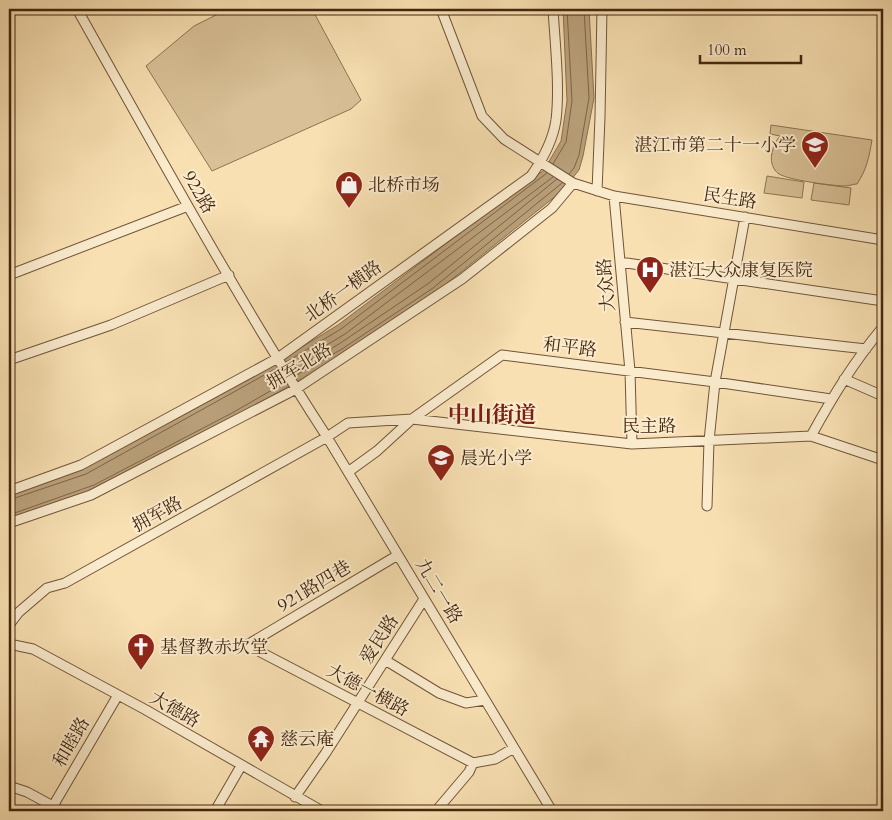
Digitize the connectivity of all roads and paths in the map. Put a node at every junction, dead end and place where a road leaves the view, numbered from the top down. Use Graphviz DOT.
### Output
graph roads {
  1 [pos="77,9"];
  2 [pos="441,9"];
  3 [pos="553,9"];
  4 [pos="602,9"];
  5 [pos="541,162"];
  6 [pos="573,183"];
  7 [pos="596,191"];
  8 [pos="614,196"];
  9 [pos="188,206"];
  10 [pos="745,217"];
  11 [pos="883,240"];
  12 [pos="620,262"];
  13 [pos="9,275"];
  14 [pos="229,275"];
  15 [pos="733,278"];
  16 [pos="883,301"];
  17 [pos="625,322"];
  18 [pos="882,331"];
  19 [pos="724,333"];
  20 [pos="866,349"];
  21 [pos="278,358"];
  22 [pos="9,360"];
  23 [pos="630,371"];
  24 [pos="844,379"];
  25 [pos="715,382"];
  26 [pos="296,389"];
  27 [pos="883,396"];
  28 [pos="831,399"];
  29 [pos="412,419"];
  30 [pos="811,436"];
  31 [pos="327,437"];
  32 [pos="709,441"];
  33 [pos="632,444"];
  34 [pos="883,460"];
  35 [pos="348,472"];
  36 [pos="9,491"];
  37 [pos="707,506"];
  38 [pos="9,524"];
  39 [pos="398,555"];
  40 [pos="424,599"];
  41 [pos="9,625"];
  42 [pos="9,644"];
  43 [pos="247,645"];
  44 [pos="385,660"];
  45 [pos="118,695"];
  46 [pos="485,700"];
  47 [pos="357,703"];
  48 [pos="514,748"];
  49 [pos="473,763"];
  50 [pos="240,766"];
  51 [pos="9,786"];
  52 [pos="295,797"];
  53 [pos="53,806"];
  54 [pos="62,811"];
  55 [pos="216,811"];
  56 [pos="322,811"];
  57 [pos="436,811"];
  58 [pos="552,811"];
  1 -- 9 [label="street, 922路"];
  2 -- 5 [label="street, 民生路"];
  3 -- 5 [label="street, 北桥一横路"];
  4 -- 7 [label="street"];
  5 -- 6 [label="street, 民生路"];
  5 -- 21 [label="street, 北桥一横路"];
  6 -- 7 [label="street, 民生路"];
  6 -- 26 [label="street, 拥军北路"];
  7 -- 8 [label="street, 民生路"];
  8 -- 10 [label="street, 民生路"];
  8 -- 12 [label="street, 大众路"];
  9 -- 13 [label="street"];
  9 -- 14 [label="street, 922路"];
  10 -- 11 [label="street, 民生路"];
  10 -- 15 [label="street"];
  12 -- 15 [label="street"];
  12 -- 17 [label="street, 大众路"];
  14 -- 21 [label="street, 922路"];
  14 -- 22 [label="street"];
  15 -- 16 [label="street"];
  15 -- 19 [label="street"];
  17 -- 19 [label="street"];
  17 -- 23 [label="street, 大众路"];
  18 -- 20 [label="street"];
  19 -- 20 [label="street"];
  19 -- 25 [label="street"];
  20 -- 24 [label="street"];
  21 -- 26 [label="street, 922路"];
  21 -- 36 [label="street, 北桥一横路"];
  23 -- 25 [label="street, 和平路"];
  23 -- 29 [label="street, 和平路"];
  23 -- 33 [label="street, 大众路"];
  24 -- 27 [label="street"];
  24 -- 28 [label="street"];
  25 -- 28 [label="street, 和平路"];
  25 -- 32 [label="street"];
  26 -- 31 [label="street, 九二一路"];
  26 -- 38 [label="street, 拥军北路"];
  28 -- 30 [label="street"];
  29 -- 31 [label="street"];
  29 -- 33 [label="street, 民主路"];
  29 -- 35 [label="street, 和平路"];
  30 -- 32 [label="street, 民主路"];
  30 -- 34 [label="street, 民主路"];
  31 -- 35 [label="street, 九二一路"];
  31 -- 41 [label="street, 拥军路"];
  32 -- 33 [label="street, 民主路"];
  32 -- 37 [label="street"];
  35 -- 39 [label="street, 九二一路"];
  39 -- 40 [label="street, 九二一路"];
  39 -- 43 [label="street, 921路四巷"];
  40 -- 44 [label="street, 爱民路"];
  40 -- 46 [label="street, 九二一路"];
  42 -- 45 [label="street, 大德路"];
  43 -- 47 [label="street, 大德一横路"];
  44 -- 46 [label="street"];
  44 -- 47 [label="street, 爱民路"];
  45 -- 50 [label="street, 大德路"];
  45 -- 53 [label="street, 和睦路"];
  46 -- 48 [label="street, 九二一路"];
  47 -- 49 [label="street, 大德一横路"];
  47 -- 52 [label="street, 爱民路"];
  48 -- 49 [label="street"];
  48 -- 58 [label="street, 九二一路"];
  49 -- 57 [label="street"];
  50 -- 52 [label="street, 大德路"];
  50 -- 55 [label="street"];
  51 -- 53 [label="street"];
  52 -- 56 [label="street, 大德路"];
  53 -- 54 [label="street"];
}
